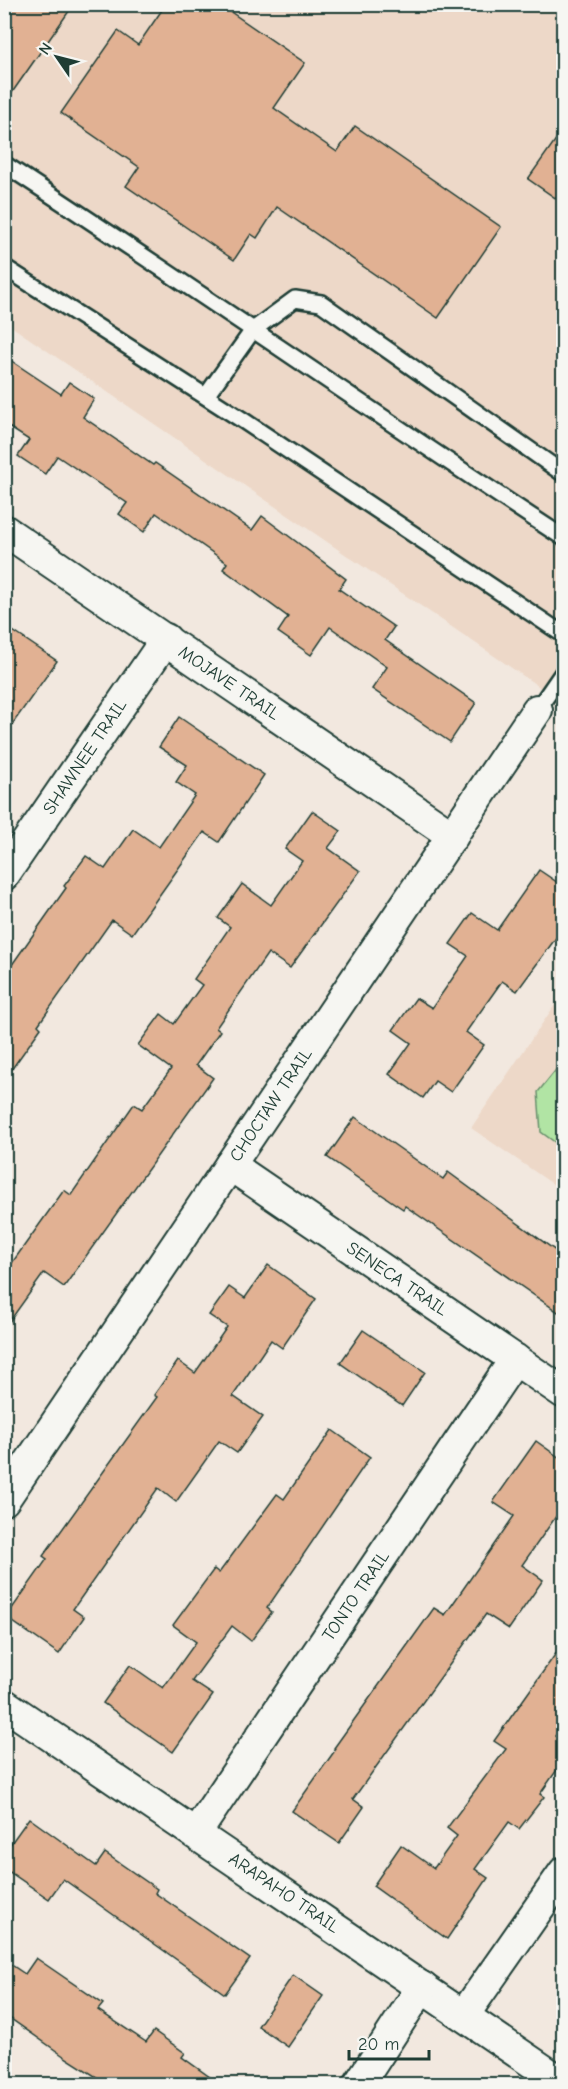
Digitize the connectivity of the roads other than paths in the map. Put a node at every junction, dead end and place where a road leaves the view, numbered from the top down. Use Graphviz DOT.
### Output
graph roads {
  1 [pos="4,164"];
  2 [pos="4,267"];
  3 [pos="253,330"];
  4 [pos="206,396"];
  5 [pos="564,474"];
  6 [pos="4,530"];
  7 [pos="564,538"];
  8 [pos="564,635"];
  9 [pos="166,639"];
  10 [pos="564,671"];
  11 [pos="537,710"];
  12 [pos="453,836"];
  13 [pos="4,875"];
  14 [pos="230,1165"];
  15 [pos="515,1359"];
  16 [pos="564,1393"];
  17 [pos="4,1500"];
  18 [pos="4,1704"];
  19 [pos="196,1833"];
  20 [pos="564,1872"];
  21 [pos="422,1987"];
  22 [pos="464,2015"];
  23 [pos="564,2084"];
  24 [pos="359,2085"];
  1 -- 3 [label="lane"];
  2 -- 4 [label="lane"];
  3 -- 4 [label="lane"];
  3 -- 5 [label="lane"];
  3 -- 7 [label="lane"];
  4 -- 8 [label="lane"];
  6 -- 9 [label="street, MOJAVE TRAIL"];
  9 -- 12 [label="street, MOJAVE TRAIL"];
  9 -- 13 [label="street, SHAWNEE TRAIL"];
  10 -- 11 [label="lane"];
  11 -- 12 [label="street, CHOCTAW TRAIL"];
  12 -- 14 [label="street, CHOCTAW TRAIL"];
  14 -- 15 [label="street, SENECA TRAIL"];
  14 -- 17 [label="street, CHOCTAW TRAIL"];
  15 -- 16 [label="street, SENECA TRAIL"];
  15 -- 19 [label="street, TONTO TRAIL"];
  18 -- 19 [label="street, ARAPAHO TRAIL"];
  19 -- 21 [label="street, ARAPAHO TRAIL"];
  20 -- 22 [label="street"];
  21 -- 22 [label="street, ARAPAHO TRAIL"];
  21 -- 24 [label="street"];
  22 -- 23 [label="street, ARAPAHO TRAIL"];
}
